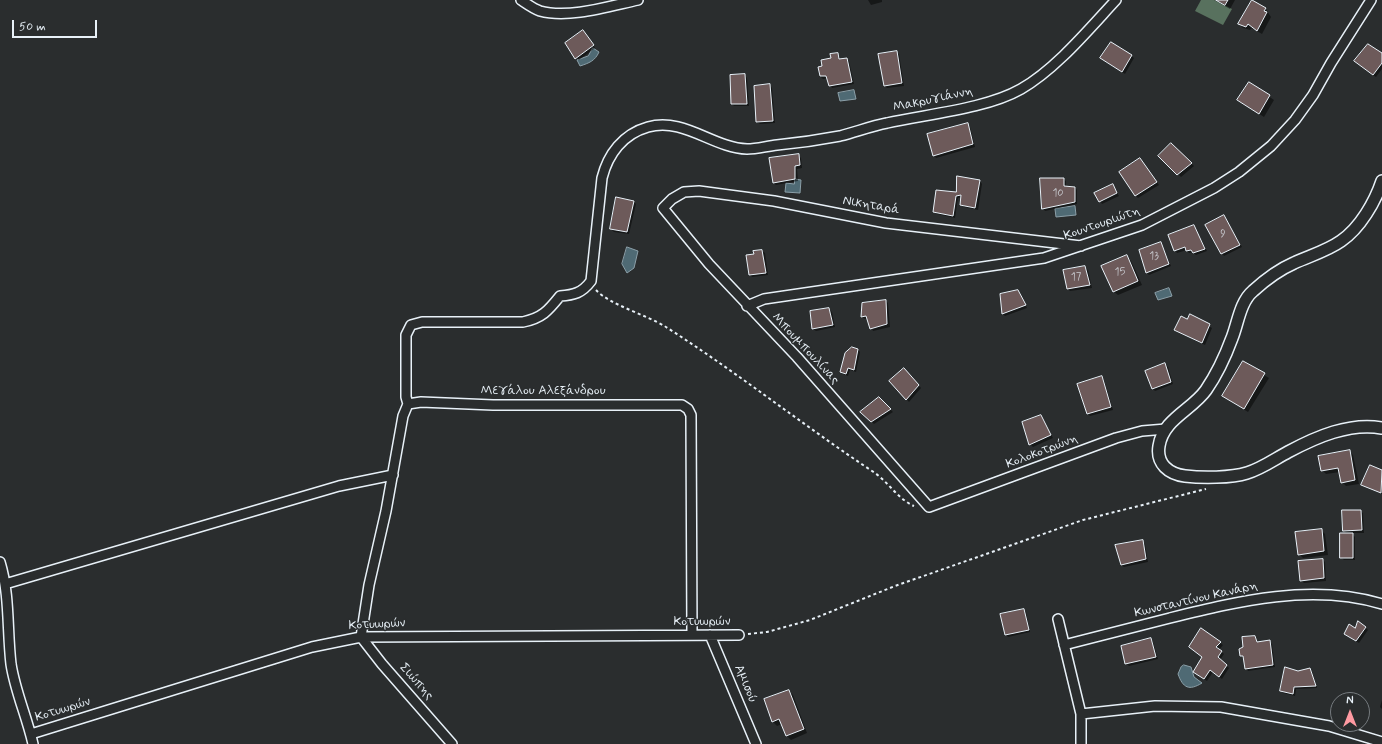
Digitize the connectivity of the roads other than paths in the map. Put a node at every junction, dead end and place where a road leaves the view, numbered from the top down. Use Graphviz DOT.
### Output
graph roads {
  1 [pos="521,0"];
  2 [pos="638,0"];
  3 [pos="1116,0"];
  4 [pos="1371,0"];
  5 [pos="1382,180"];
  6 [pos="663,208"];
  7 [pos="1080,246"];
  8 [pos="747,306"];
  9 [pos="408,404"];
  10 [pos="1382,428"];
  11 [pos="1166,429"];
  12 [pos="393,475"];
  13 [pos="929,507"];
  14 [pos="0,562"];
  15 [pos="5,584"];
  16 [pos="1382,604"];
  17 [pos="1058,619"];
  18 [pos="692,635"];
  19 [pos="710,635"];
  20 [pos="739,635"];
  21 [pos="361,637"];
  22 [pos="1064,645"];
  23 [pos="1081,714"];
  24 [pos="31,734"];
  25 [pos="1382,742"];
  26 [pos="33,744"];
  27 [pos="452,744"];
  28 [pos="756,744"];
  29 [pos="1081,744"];
  1 -- 2 [label="street"];
  3 -- 9 [label="street, Μακρυγιάννη"];
  4 -- 7 [label="street, Κουντουριώτη"];
  5 -- 11 [label="street"];
  6 -- 7 [label="street, Νικηταρά"];
  6 -- 8 [label="street, Μπουμπουλίνας"];
  7 -- 8 [label="street, Κουντουριώτη"];
  8 -- 13 [label="street, Μπουμπουλίνας"];
  9 -- 12 [label="street"];
  9 -- 18 [label="street, Μεγάλου Αλεξάνδρου"];
  10 -- 11 [label="street"];
  11 -- 13 [label="street, Κολοκοτρώνη"];
  12 -- 15 [label="street"];
  12 -- 21 [label="street"];
  14 -- 15 [label="street"];
  15 -- 24 [label="street"];
  16 -- 22 [label="street, Κωνσταντίνου Κανάρη"];
  17 -- 22 [label="street"];
  18 -- 19 [label="street, Κοτυωρών"];
  18 -- 21 [label="street, Κοτυωρών"];
  19 -- 20 [label="street, Κοτυωρών"];
  19 -- 28 [label="street, Αμισού"];
  21 -- 24 [label="street, Κοτυωρών"];
  21 -- 27 [label="street, Σιώπης"];
  22 -- 23 [label="street"];
  23 -- 25 [label="street"];
  23 -- 29 [label="street"];
  24 -- 26 [label="street"];
}
